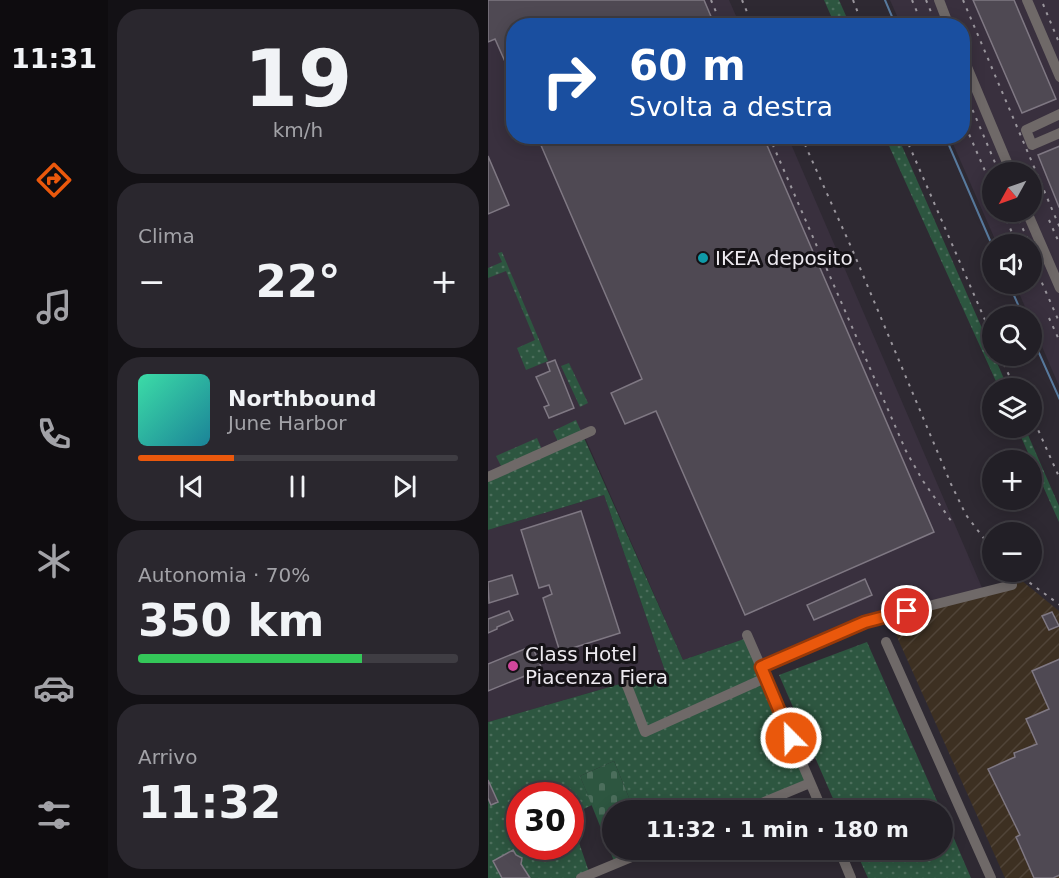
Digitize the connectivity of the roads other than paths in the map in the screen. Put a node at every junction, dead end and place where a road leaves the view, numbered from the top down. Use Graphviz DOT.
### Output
graph roads {
  1 [pos="939,0"];
  2 [pos="1027,0"];
  3 [pos="946,18"];
  4 [pos="970,74"];
  5 [pos="1060,77"];
  6 [pos="1060,114"];
  7 [pos="1060,133"];
  8 [pos="1007,162"];
  9 [pos="1031,222"];
  10 [pos="1060,288"];
  11 [pos="591,431"];
  12 [pos="488,477"];
  13 [pos="1012,585"];
  14 [pos="747,635"];
  15 [pos="886,642"];
  16 [pos="763,672"];
  17 [pos="626,682"];
  18 [pos="810,783"];
  19 [pos="769,800"];
  20 [pos="818,800"];
  21 [pos="624,860"];
  22 [pos="844,860"];
  23 [pos="581,878"];
  24 [pos="851,878"];
  25 [pos="991,878"];
  1 -- 3 [label="street"];
  2 -- 5 [label="street"];
  4 -- 8 [label="street"];
  6 -- 7 [label="street"];
  9 -- 10 [label="street"];
  11 -- 12 [label="street"];
  13 -- 16 [label="street"];
  14 -- 16 [label="street"];
  15 -- 25 [label="street"];
  16 -- 17 [label="street"];
  16 -- 18 [label="street"];
  18 -- 19 [label="street"];
  18 -- 20 [label="street"];
  21 -- 23 [label="street"];
  22 -- 24 [label="street"];
}
